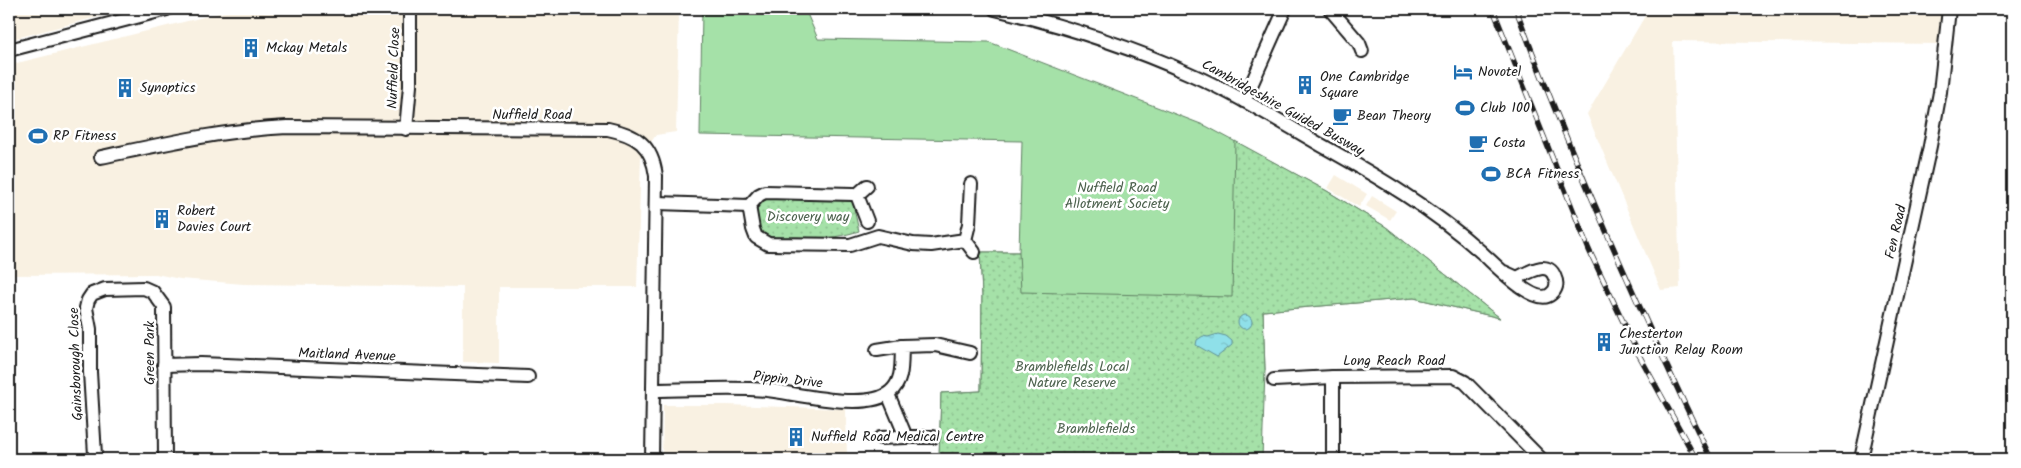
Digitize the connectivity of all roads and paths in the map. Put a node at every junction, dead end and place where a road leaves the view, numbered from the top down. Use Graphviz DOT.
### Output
graph roads {
  1 [pos="167,9"];
  2 [pos="410,9"];
  3 [pos="995,9"];
  4 [pos="1285,9"];
  5 [pos="1330,9"];
  6 [pos="1949,9"];
  7 [pos="9,50"];
  8 [pos="1362,51"];
  9 [pos="1244,101"];
  10 [pos="406,129"];
  11 [pos="101,158"];
  12 [pos="971,184"];
  13 [pos="867,186"];
  14 [pos="857,195"];
  15 [pos="657,203"];
  16 [pos="749,206"];
  17 [pos="867,221"];
  18 [pos="965,240"];
  19 [pos="974,252"];
  20 [pos="1531,271"];
  21 [pos="1504,272"];
  22 [pos="113,288"];
  23 [pos="1531,295"];
  24 [pos="902,346"];
  25 [pos="877,350"];
  26 [pos="970,353"];
  27 [pos="164,365"];
  28 [pos="528,377"];
  29 [pos="1333,377"];
  30 [pos="1274,380"];
  31 [pos="653,390"];
  32 [pos="888,394"];
  33 [pos="906,437"];
  34 [pos="933,437"];
  35 [pos="880,438"];
  36 [pos="95,455"];
  37 [pos="165,459"];
  38 [pos="652,459"];
  39 [pos="1333,459"];
  40 [pos="1541,459"];
  41 [pos="1861,459"];
  1 -- 7 [label="street"];
  2 -- 10 [label="street, Nuffield Close"];
  3 -- 9 [label="street, Cambridgeshire Guided Busway"];
  4 -- 9 [label="street"];
  5 -- 8 [label="street"];
  6 -- 41 [label="street, Fen Road"];
  9 -- 21 [label="street, Cambridgeshire Guided Busway"];
  10 -- 11 [label="street, Nuffield Road"];
  10 -- 15 [label="street, Nuffield Road"];
  12 -- 18 [label="street"];
  13 -- 14 [label="street"];
  14 -- 16 [label="street"];
  14 -- 17 [label="street"];
  15 -- 16 [label="street"];
  15 -- 31 [label="street, Nuffield Road"];
  16 -- 18 [label="street"];
  18 -- 19 [label="street"];
  20 -- 21 [label="street"];
  20 -- 23 [label="street"];
  20 -- 23 [label="street"];
  21 -- 23 [label="street, Cambridgeshire Guided Busway"];
  22 -- 27 [label="street, Green Park"];
  22 -- 36 [label="street, Gainsborough Close"];
  24 -- 25 [label="street"];
  24 -- 26 [label="street"];
  24 -- 32 [label="street"];
  27 -- 28 [label="street, Maitland Avenue"];
  27 -- 37 [label="street, Green Park"];
  29 -- 30 [label="street, Long Reach Road"];
  29 -- 39 [label="street"];
  29 -- 40 [label="street, Long Reach Road"];
  31 -- 32 [label="street, Pippin Drive"];
  31 -- 38 [label="street, Nuffield Road"];
  32 -- 33 [label="street"];
  33 -- 34 [label="street"];
  33 -- 35 [label="street"];
}
